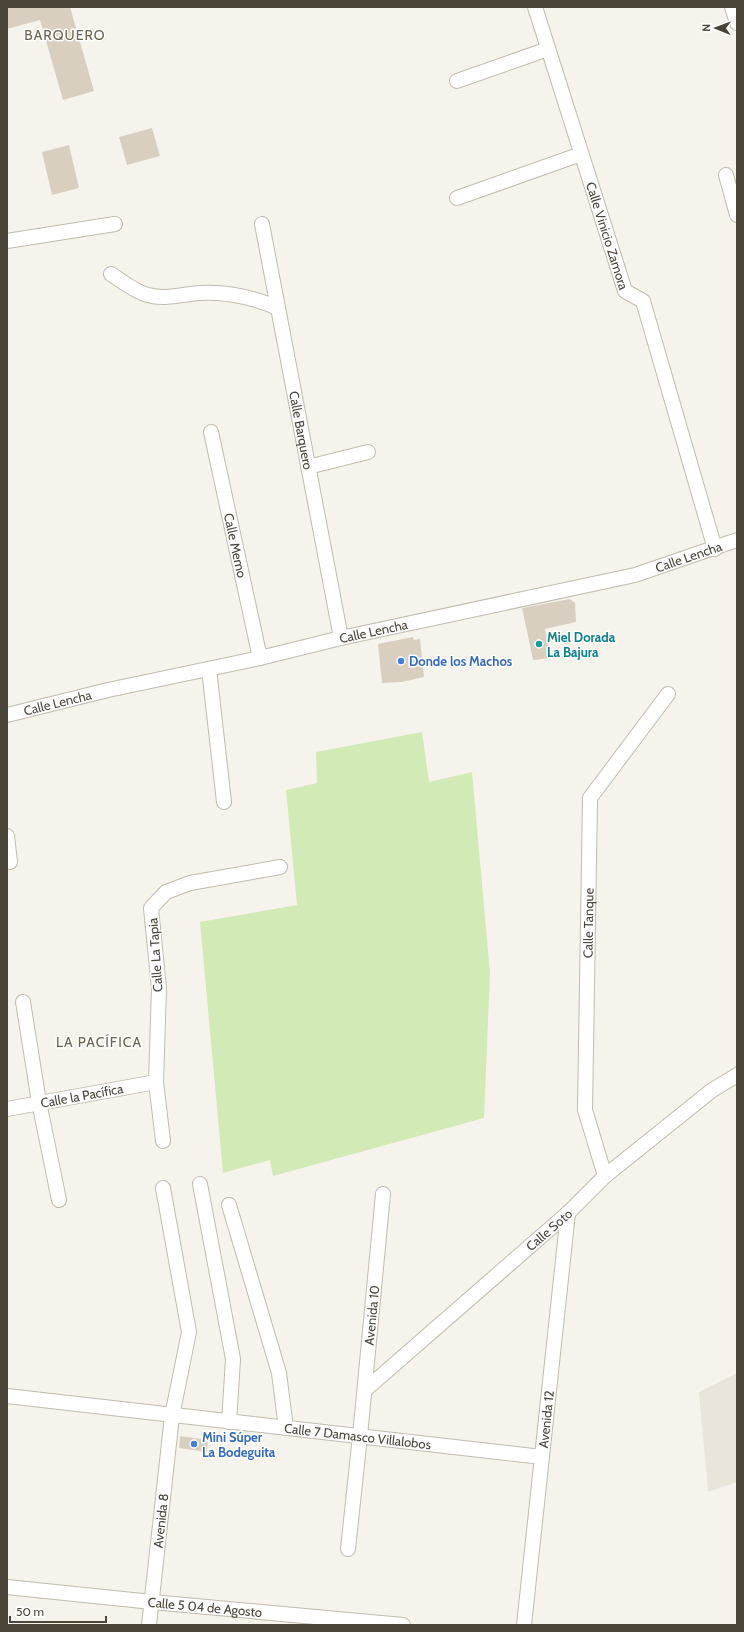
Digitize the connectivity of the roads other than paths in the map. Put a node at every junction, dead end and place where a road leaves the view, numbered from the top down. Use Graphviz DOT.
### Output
graph roads {
  1 [pos="535,7"];
  2 [pos="732,7"];
  3 [pos="737,24"];
  4 [pos="548,49"];
  5 [pos="457,81"];
  6 [pos="581,154"];
  7 [pos="726,175"];
  8 [pos="457,198"];
  9 [pos="737,215"];
  10 [pos="116,224"];
  11 [pos="262,224"];
  12 [pos="7,240"];
  13 [pos="110,274"];
  14 [pos="278,308"];
  15 [pos="211,432"];
  16 [pos="368,452"];
  17 [pos="308,467"];
  18 [pos="737,540"];
  19 [pos="715,548"];
  20 [pos="341,638"];
  21 [pos="260,658"];
  22 [pos="209,669"];
  23 [pos="668,694"];
  24 [pos="7,715"];
  25 [pos="224,802"];
  26 [pos="7,836"];
  27 [pos="10,862"];
  28 [pos="280,867"];
  29 [pos="23,1002"];
  30 [pos="737,1075"];
  31 [pos="156,1082"];
  32 [pos="39,1102"];
  33 [pos="7,1109"];
  34 [pos="163,1141"];
  35 [pos="605,1176"];
  36 [pos="200,1184"];
  37 [pos="163,1188"];
  38 [pos="383,1194"];
  39 [pos="59,1200"];
  40 [pos="229,1205"];
  41 [pos="568,1213"];
  42 [pos="364,1390"];
  43 [pos="7,1396"];
  44 [pos="172,1416"];
  45 [pos="229,1422"];
  46 [pos="286,1428"];
  47 [pos="360,1436"];
  48 [pos="542,1458"];
  49 [pos="348,1549"];
  50 [pos="7,1587"];
  51 [pos="152,1602"];
  52 [pos="150,1625"];
  53 [pos="402,1625"];
  54 [pos="524,1625"];
  1 -- 4 [label="street, Calle Vinicio Zamora"];
  2 -- 3 [label="street"];
  4 -- 5 [label="street"];
  4 -- 6 [label="street, Calle Vinicio Zamora"];
  6 -- 8 [label="street"];
  6 -- 19 [label="street, Calle Vinicio Zamora"];
  7 -- 9 [label="street"];
  10 -- 12 [label="street"];
  11 -- 14 [label="street, Calle Barquero"];
  13 -- 14 [label="street"];
  14 -- 17 [label="street, Calle Barquero"];
  15 -- 21 [label="street, Calle Memo"];
  16 -- 17 [label="street"];
  17 -- 20 [label="street, Calle Barquero"];
  18 -- 19 [label="street, Calle Lencha"];
  19 -- 20 [label="street, Calle Lencha"];
  20 -- 21 [label="street, Calle Lencha"];
  21 -- 22 [label="street, Calle Lencha"];
  22 -- 24 [label="street, Calle Lencha"];
  22 -- 25 [label="street"];
  23 -- 35 [label="street, Calle Tanque"];
  26 -- 27 [label="street"];
  28 -- 31 [label="street, Calle La Tapia"];
  29 -- 32 [label="street"];
  30 -- 35 [label="street, Calle Soto"];
  31 -- 32 [label="street, Calle la Pacífica"];
  31 -- 34 [label="street, Calle La Tapia"];
  32 -- 33 [label="street, Calle la Pacífica"];
  32 -- 39 [label="street"];
  35 -- 41 [label="street, Calle Soto"];
  36 -- 45 [label="street"];
  37 -- 44 [label="street, Avenida 8"];
  38 -- 42 [label="street, Avenida 10"];
  40 -- 46 [label="street"];
  41 -- 42 [label="street, Calle Soto"];
  41 -- 48 [label="street, Avenida 12"];
  42 -- 47 [label="street, Avenida 10"];
  43 -- 44 [label="street, Calle 7 Damasco Villalobos"];
  44 -- 45 [label="street, Calle 7 Damasco Villalobos"];
  44 -- 51 [label="street, Avenida 8"];
  45 -- 46 [label="street, Calle 7 Damasco Villalobos"];
  46 -- 47 [label="street, Calle 7 Damasco Villalobos"];
  47 -- 48 [label="street, Calle 7 Damasco Villalobos"];
  47 -- 49 [label="street, Avenida 10"];
  48 -- 54 [label="street, Avenida 12"];
  50 -- 51 [label="street, Calle 5 04 de Agosto"];
  51 -- 52 [label="street, Avenida 8"];
  51 -- 53 [label="street, Calle 5 04 de Agosto"];
}
